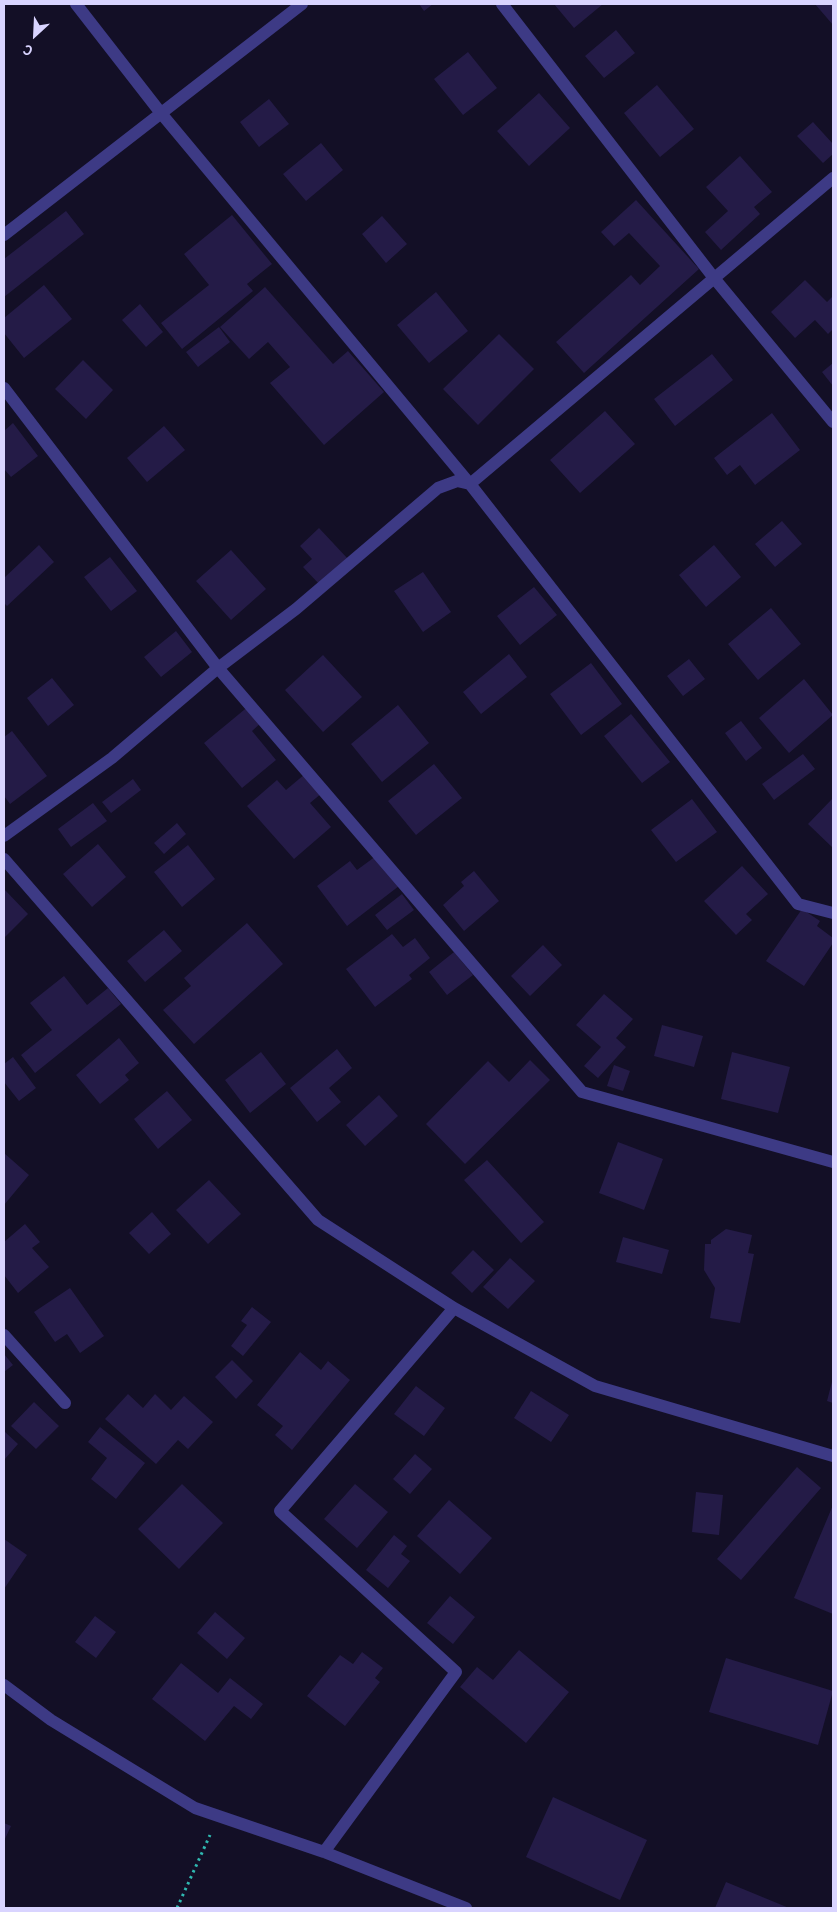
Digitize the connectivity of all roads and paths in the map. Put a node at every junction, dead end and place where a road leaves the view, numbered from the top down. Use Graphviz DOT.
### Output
graph roads {
  1 [pos="76,4"];
  2 [pos="302,4"];
  3 [pos="502,4"];
  4 [pos="160,112"];
  5 [pos="833,178"];
  6 [pos="4,235"];
  7 [pos="714,278"];
  8 [pos="4,388"];
  9 [pos="833,422"];
  10 [pos="470,484"];
  11 [pos="218,668"];
  12 [pos="4,836"];
  13 [pos="4,859"];
  14 [pos="833,913"];
  15 [pos="833,1162"];
  16 [pos="454,1308"];
  17 [pos="4,1335"];
  18 [pos="66,1403"];
  19 [pos="833,1456"];
  20 [pos="4,1685"];
  21 [pos="218,1816"];
  22 [pos="324,1852"];
  23 [pos="177,1908"];
  24 [pos="466,1908"];
  1 -- 4 [label="lane"];
  2 -- 4 [label="lane"];
  3 -- 7 [label="lane"];
  4 -- 6 [label="lane"];
  4 -- 10 [label="lane"];
  5 -- 7 [label="lane"];
  7 -- 9 [label="lane"];
  7 -- 10 [label="lane"];
  8 -- 11 [label="lane"];
  10 -- 11 [label="lane"];
  10 -- 14 [label="lane"];
  11 -- 12 [label="lane"];
  11 -- 15 [label="lane"];
  13 -- 16 [label="lane"];
  16 -- 19 [label="lane"];
  16 -- 22 [label="lane"];
  17 -- 18 [label="lane"];
  20 -- 21 [label="lane"];
  21 -- 22 [label="lane"];
  21 -- 23 [label="path"];
  22 -- 24 [label="lane"];
}
